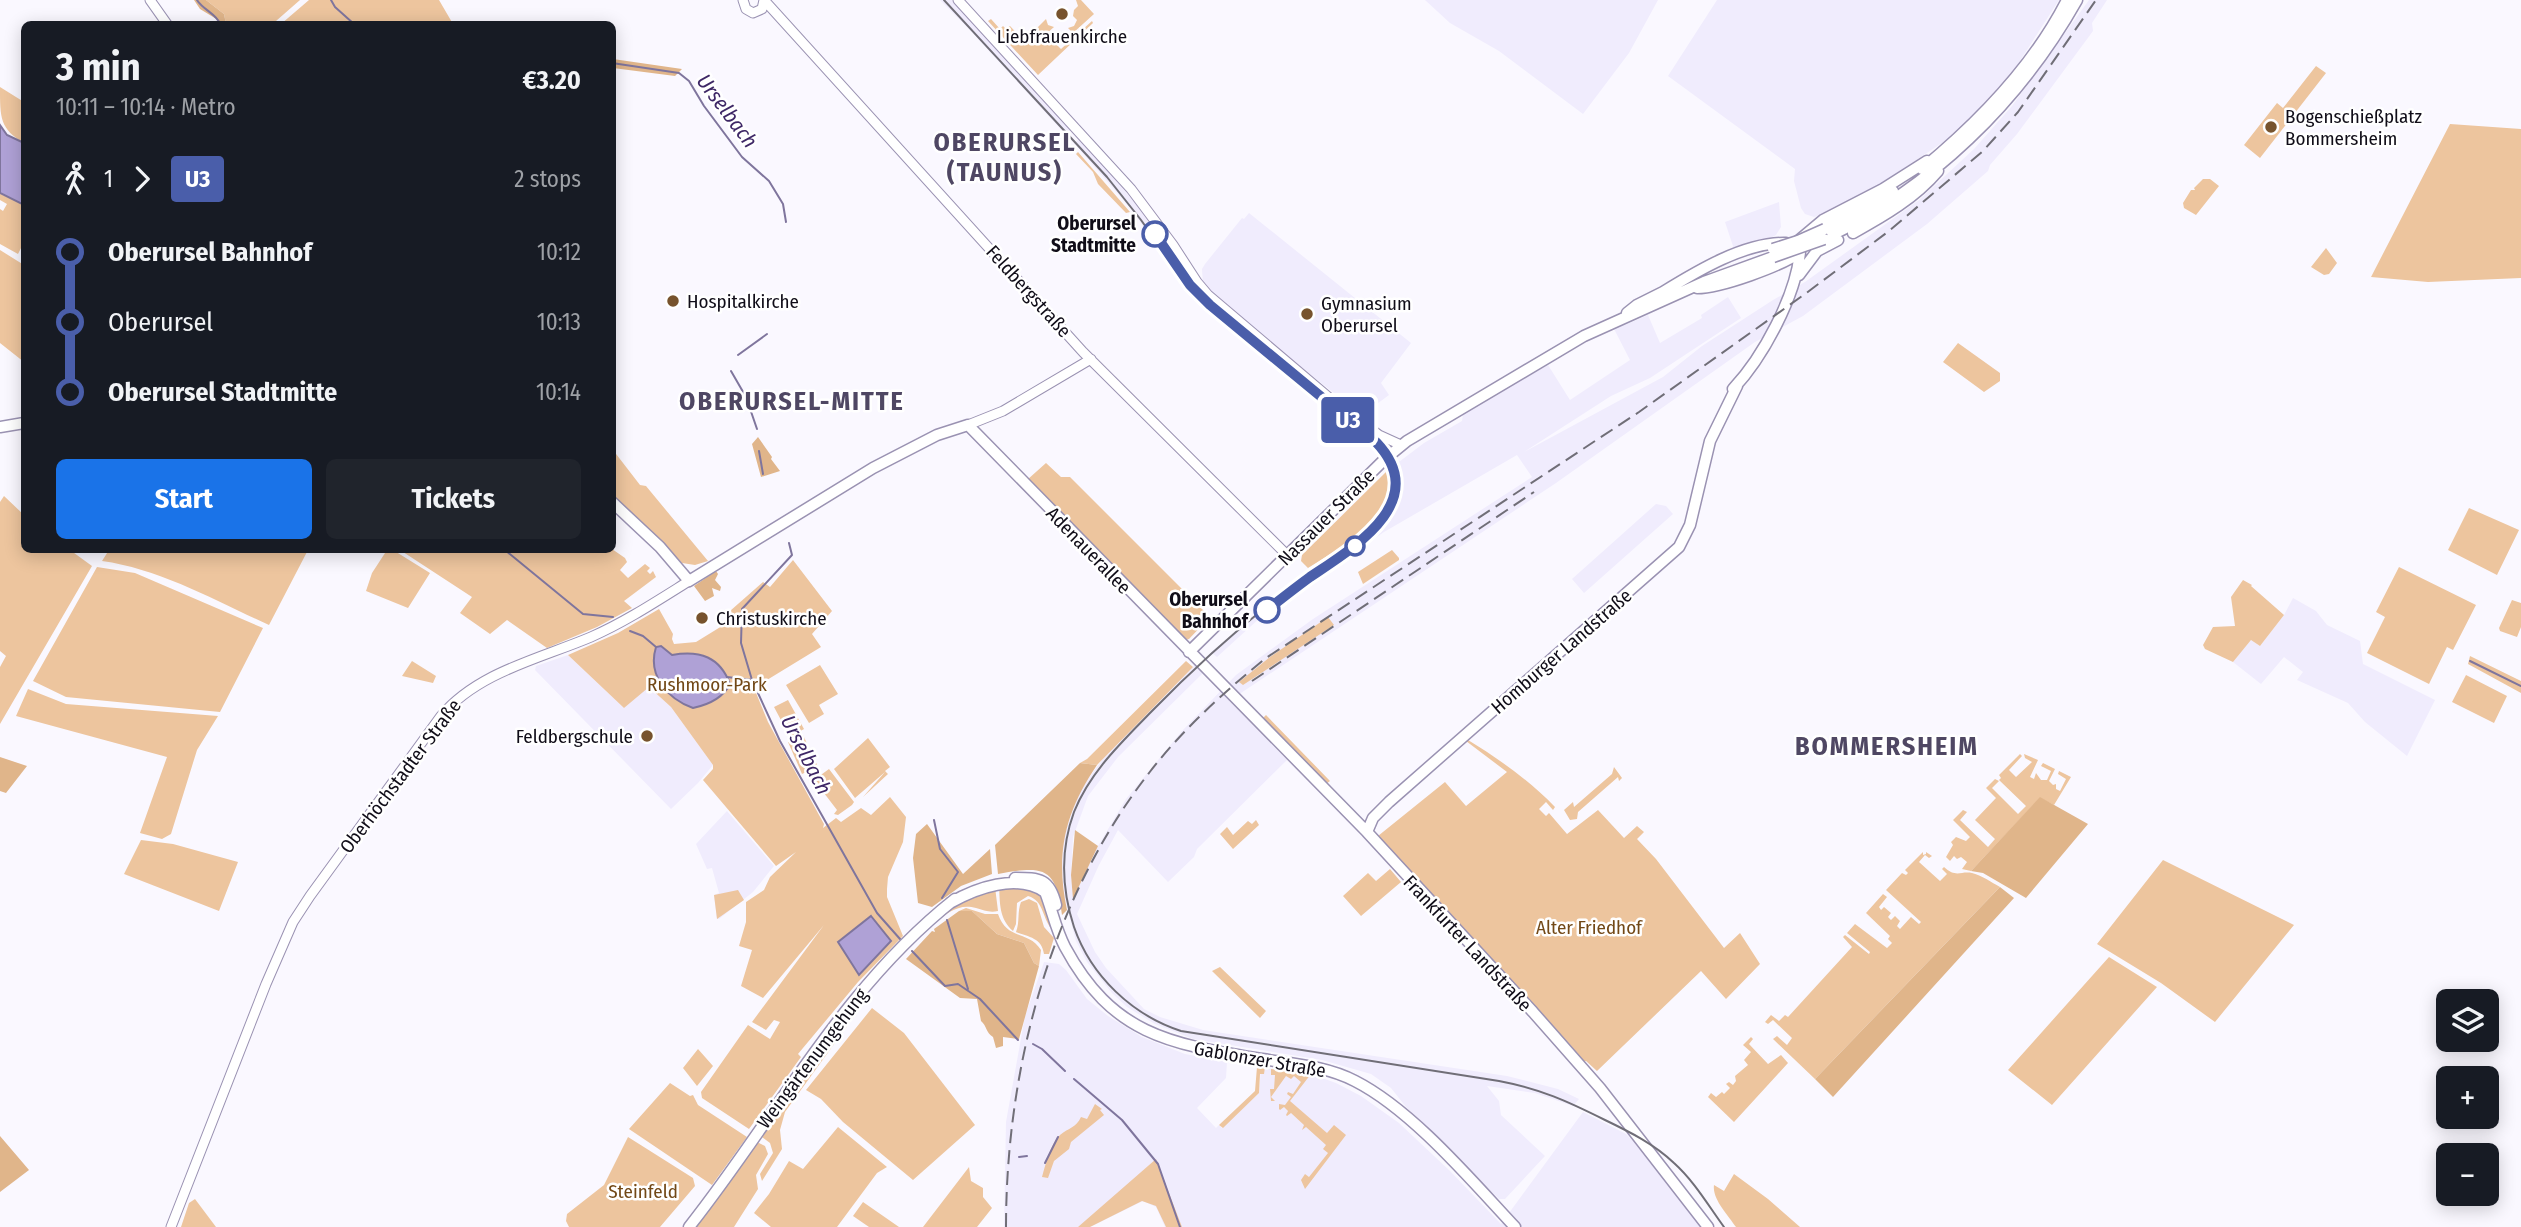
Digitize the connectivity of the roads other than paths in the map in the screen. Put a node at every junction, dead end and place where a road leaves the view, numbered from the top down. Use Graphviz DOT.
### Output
graph roads {
  1 [pos="150,0"];
  2 [pos="743,0"];
  3 [pos="958,0"];
  4 [pos="2067,0"];
  5 [pos="2077,0"];
  6 [pos="763,4"];
  7 [pos="165,21"];
  8 [pos="1949,152"];
  9 [pos="1817,251"];
  10 [pos="1796,252"];
  11 [pos="1773,257"];
  12 [pos="1790,276"];
  13 [pos="1663,292"];
  14 [pos="1788,293"];
  15 [pos="1622,317"];
  16 [pos="1091,359"];
  17 [pos="21,424"];
  18 [pos="968,425"];
  19 [pos="0,427"];
  20 [pos="1401,445"];
  21 [pos="616,506"];
  22 [pos="1288,556"];
  23 [pos="689,582"];
  24 [pos="1189,652"];
  25 [pos="1210,673"];
  26 [pos="1367,832"];
  27 [pos="1121,1016"];
  28 [pos="171,1227"];
  29 [pos="688,1227"];
  30 [pos="1515,1227"];
  31 [pos="1709,1227"];
  1 -- 7 [label="street"];
  2 -- 6 [label="street, Feldbergstraße"];
  3 -- 20 [label="street"];
  4 -- 8 [label="main road"];
  5 -- 8 [label="main road"];
  6 -- 16 [label="street, Feldbergstraße"];
  8 -- 9 [label="main road"];
  8 -- 10 [label="main road"];
  8 -- 11 [label="main road, Nassauer Straße, bridge"];
  9 -- 10 [label="main road"];
  9 -- 14 [label="main road"];
  10 -- 11 [label="main road"];
  10 -- 12 [label="main road"];
  10 -- 13 [label="main road"];
  10 -- 14 [label="main road, Homburger Landstraße"];
  11 -- 12 [label="main road"];
  11 -- 13 [label="main road, Nassauer Straße"];
  11 -- 15 [label="main road, Nassauer Straße"];
  12 -- 14 [label="main road"];
  13 -- 15 [label="main road, Nassauer Straße"];
  14 -- 26 [label="main road, Homburger Landstraße"];
  15 -- 20 [label="main road, Nassauer Straße"];
  16 -- 18 [label="street"];
  16 -- 22 [label="street, Feldbergstraße"];
  17 -- 19 [label="main road"];
  18 -- 23 [label="main road, Oberhöchstadter Straße"];
  18 -- 24 [label="main road, Adenauerallee"];
  20 -- 22 [label="main road, Nassauer Straße"];
  21 -- 23 [label="main road"];
  22 -- 24 [label="main road, Nassauer Straße"];
  23 -- 28 [label="street, Oberhöchstadter Straße"];
  24 -- 25 [label="main road, Adenauerallee"];
  25 -- 26 [label="main road, Frankfurter Landstraße"];
  26 -- 31 [label="main road, Frankfurter Landstraße"];
  27 -- 29 [label="main road, Weingärtenumgehung"];
  27 -- 30 [label="main road, Gablonzer Straße"];
}
